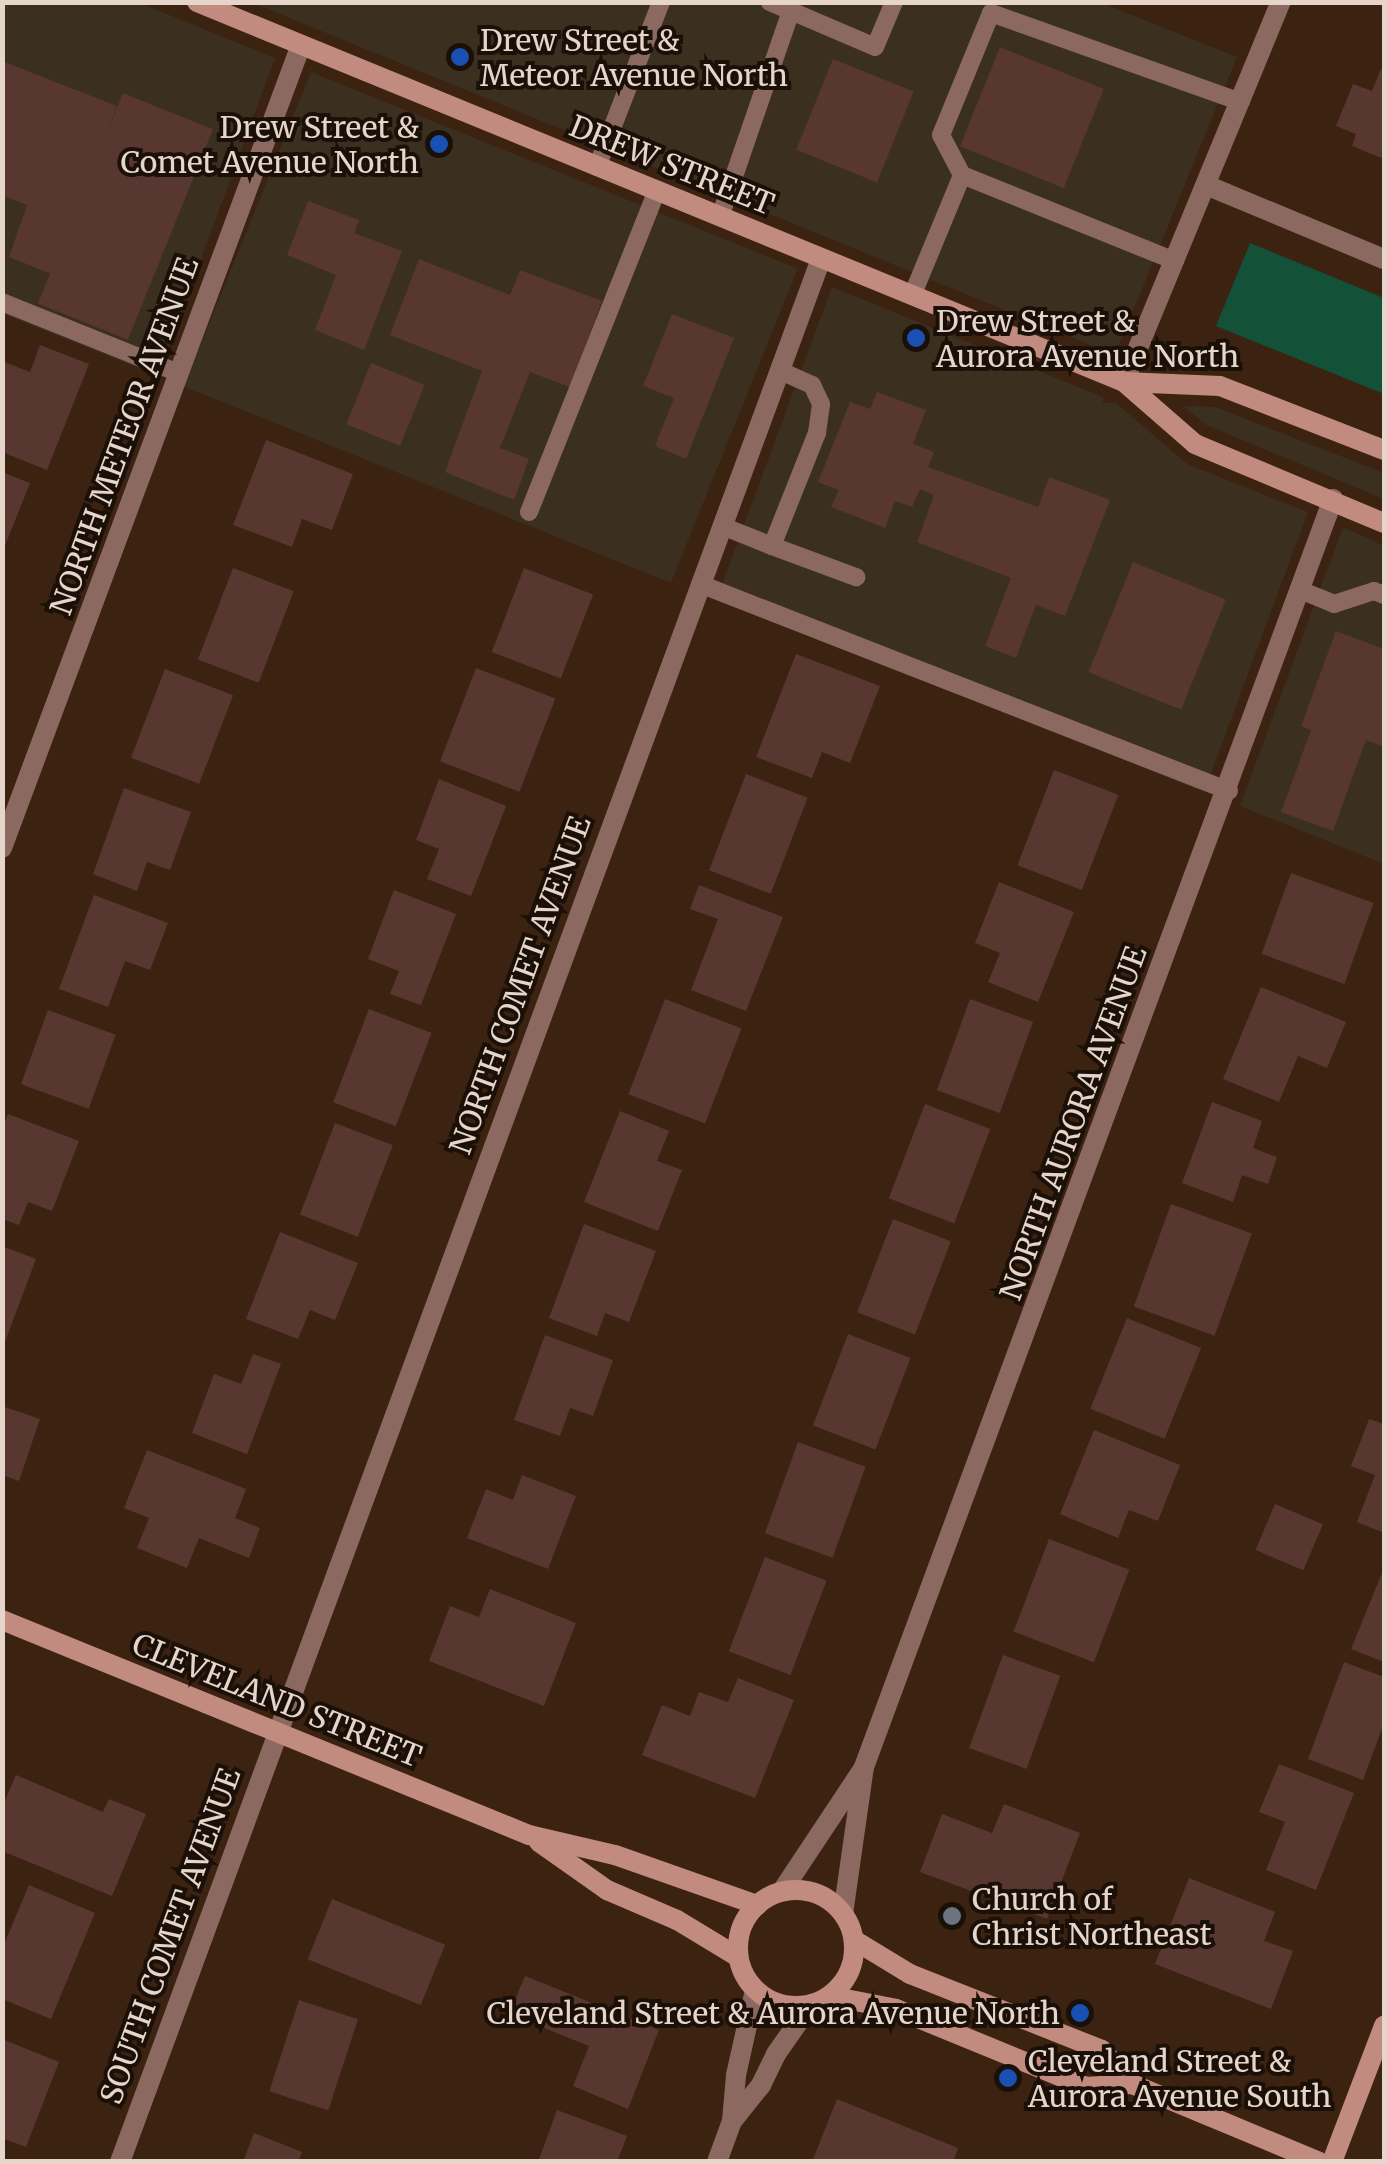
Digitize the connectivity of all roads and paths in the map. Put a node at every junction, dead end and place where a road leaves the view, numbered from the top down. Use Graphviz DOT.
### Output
graph roads {
  1 [pos="197,2"];
  2 [pos="661,2"];
  3 [pos="770,2"];
  4 [pos="894,2"];
  5 [pos="1281,2"];
  6 [pos="791,11"];
  7 [pos="301,45"];
  8 [pos="1240,102"];
  9 [pos="597,167"];
  10 [pos="962,175"];
  11 [pos="1206,185"];
  12 [pos="657,192"];
  13 [pos="720,218"];
  14 [pos="822,259"];
  15 [pos="1384,259"];
  16 [pos="1175,261"];
  17 [pos="912,296"];
  18 [pos="2,302"];
  19 [pos="780,370"];
  20 [pos="179,373"];
  21 [pos="1124,382"];
  22 [pos="1384,450"];
  23 [pos="1333,500"];
  24 [pos="528,512"];
  25 [pos="1384,523"];
  26 [pos="722,526"];
  27 [pos="772,546"];
  28 [pos="856,577"];
  29 [pos="700,584"];
  30 [pos="1300,590"];
  31 [pos="1384,595"];
  32 [pos="1229,791"];
  33 [pos="2,848"];
  34 [pos="2,1620"];
  35 [pos="277,1732"];
  36 [pos="864,1767"];
  37 [pos="529,1835"];
  38 [pos="782,1891"];
  39 [pos="756,1905"];
  40 [pos="843,1914"];
  41 [pos="854,1940"];
  42 [pos="738,1957"];
  43 [pos="756,1990"];
  44 [pos="820,2000"];
  45 [pos="1384,2026"];
  46 [pos="1132,2084"];
  47 [pos="732,2121"];
  48 [pos="120,2162"];
  49 [pos="717,2162"];
  50 [pos="1319,2162"];
  51 [pos="1332,2162"];
  1 -- 7 [label="street, DREW STREET"];
  2 -- 9 [label="lane"];
  3 -- 6 [label="lane"];
  4 -- 6 [label="lane"];
  5 -- 8 [label="street"];
  6 -- 13 [label="lane"];
  7 -- 9 [label="street, DREW STREET"];
  7 -- 20 [label="street, NORTH METEOR AVENUE"];
  8 -- 10 [label="lane"];
  8 -- 11 [label="street"];
  9 -- 12 [label="street, DREW STREET"];
  10 -- 16 [label="lane"];
  10 -- 17 [label="lane"];
  11 -- 15 [label="street"];
  11 -- 16 [label="street"];
  12 -- 13 [label="street, DREW STREET"];
  12 -- 24 [label="lane"];
  13 -- 14 [label="street, DREW STREET"];
  14 -- 17 [label="street, DREW STREET"];
  14 -- 19 [label="street, NORTH COMET AVENUE"];
  16 -- 21 [label="street"];
  17 -- 21 [label="street, DREW STREET"];
  18 -- 20 [label="lane"];
  19 -- 26 [label="street, NORTH COMET AVENUE"];
  19 -- 27 [label="lane"];
  20 -- 33 [label="street, NORTH METEOR AVENUE"];
  21 -- 22 [label="street, DREW STREET"];
  21 -- 23 [label="street, DREW STREET"];
  23 -- 25 [label="street, DREW STREET"];
  23 -- 30 [label="street, NORTH AURORA AVENUE"];
  26 -- 27 [label="lane"];
  26 -- 29 [label="street, NORTH COMET AVENUE"];
  27 -- 28 [label="lane"];
  29 -- 32 [label="lane"];
  29 -- 35 [label="street, NORTH COMET AVENUE"];
  30 -- 31 [label="lane"];
  30 -- 32 [label="street, NORTH AURORA AVENUE"];
  32 -- 36 [label="street, NORTH AURORA AVENUE"];
  34 -- 35 [label="street, CLEVELAND STREET"];
  35 -- 37 [label="street, CLEVELAND STREET"];
  35 -- 48 [label="street, SOUTH COMET AVENUE"];
  36 -- 38 [label="street, NORTH AURORA AVENUE"];
  36 -- 40 [label="street, NORTH AURORA AVENUE"];
  37 -- 39 [label="street, CLEVELAND STREET"];
  37 -- 42 [label="street, CLEVELAND STREET"];
  38 -- 39 [label="street"];
  38 -- 40 [label="street"];
  39 -- 42 [label="street"];
  40 -- 41 [label="street"];
  41 -- 44 [label="street"];
  41 -- 46 [label="street"];
  42 -- 43 [label="street"];
  43 -- 44 [label="street"];
  43 -- 47 [label="street"];
  44 -- 46 [label="street"];
  44 -- 47 [label="street"];
  45 -- 51 [label="street"];
  46 -- 50 [label="street"];
  47 -- 49 [label="street"];
}
